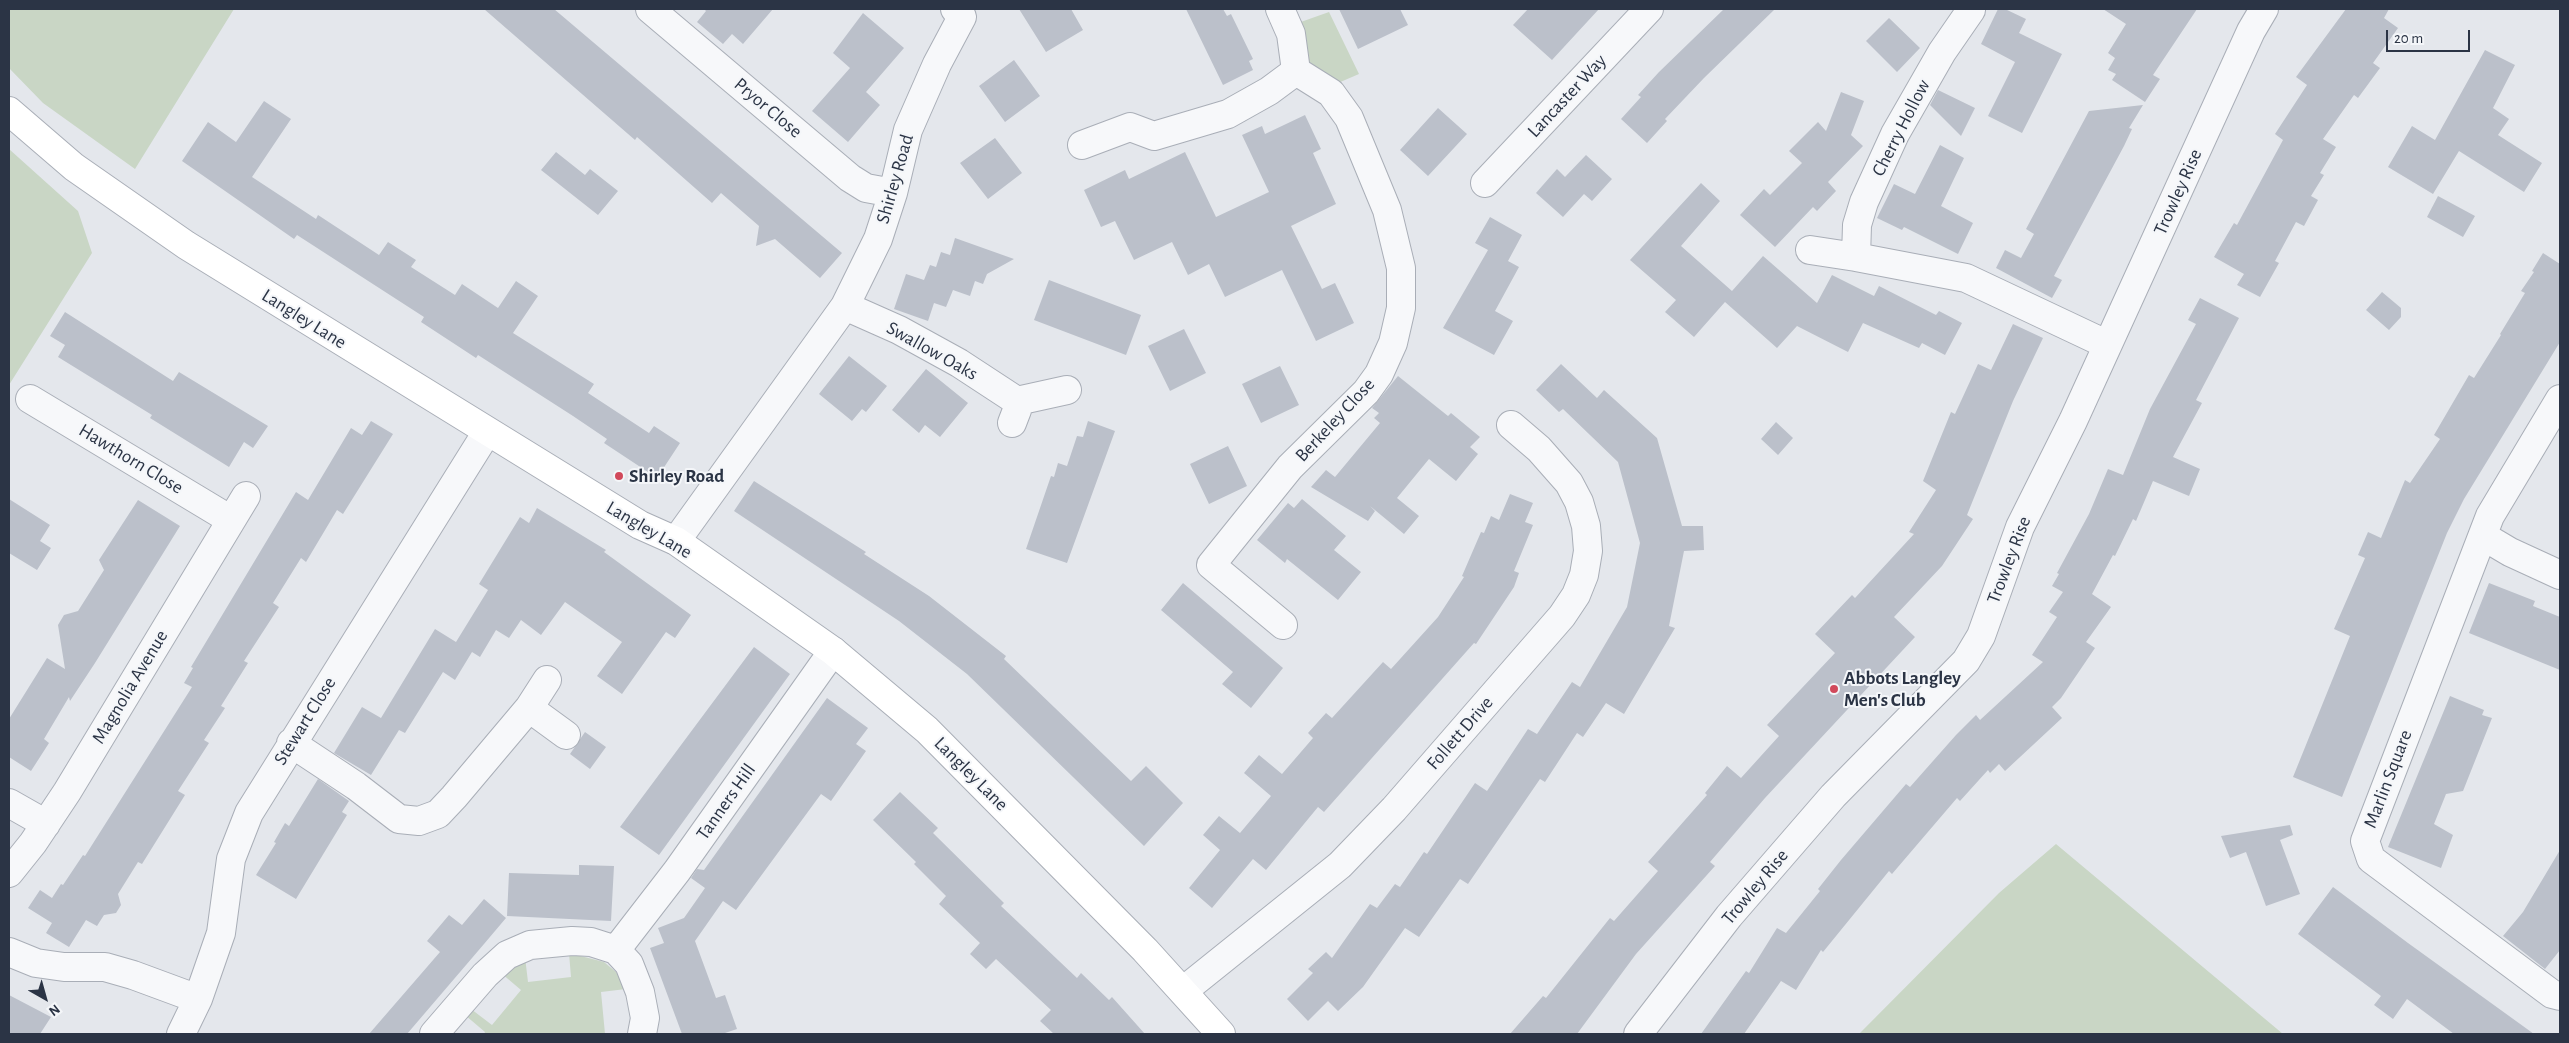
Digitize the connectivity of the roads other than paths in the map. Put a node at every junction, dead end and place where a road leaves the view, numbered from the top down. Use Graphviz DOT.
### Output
graph roads {
  1 [pos="650,9"];
  2 [pos="1280,9"];
  3 [pos="1649,9"];
  4 [pos="2264,9"];
  5 [pos="1971,10"];
  6 [pos="962,11"];
  7 [pos="1296,70"];
  8 [pos="9,111"];
  9 [pos="1082,145"];
  10 [pos="1485,183"];
  11 [pos="893,193"];
  12 [pos="1810,250"];
  13 [pos="1856,256"];
  14 [pos="845,306"];
  15 [pos="2106,344"];
  16 [pos="1067,390"];
  17 [pos="30,399"];
  18 [pos="2560,399"];
  19 [pos="1511,425"];
  20 [pos="487,432"];
  21 [pos="246,496"];
  22 [pos="231,520"];
  23 [pos="2483,536"];
  24 [pos="676,541"];
  25 [pos="2560,575"];
  26 [pos="1283,625"];
  27 [pos="833,651"];
  28 [pos="547,680"];
  29 [pos="528,708"];
  30 [pos="566,735"];
  31 [pos="291,743"];
  32 [pos="9,803"];
  33 [pos="46,824"];
  34 [pos="9,873"];
  35 [pos="616,950"];
  36 [pos="9,952"];
  37 [pos="1183,991"];
  38 [pos="2560,996"];
  39 [pos="198,999"];
  40 [pos="181,1034"];
  41 [pos="434,1034"];
  42 [pos="642,1034"];
  43 [pos="1221,1034"];
  44 [pos="1638,1034"];
  1 -- 11 [label="street, Pryor Close"];
  2 -- 7 [label="street"];
  3 -- 10 [label="street, Lancaster Way"];
  4 -- 15 [label="street, Trowley Rise"];
  5 -- 13 [label="street, Cherry Hollow"];
  6 -- 11 [label="street, Shirley Road"];
  7 -- 9 [label="street"];
  7 -- 26 [label="street, Berkeley Close"];
  8 -- 20 [label="street, Langley Lane"];
  11 -- 14 [label="street, Shirley Road"];
  12 -- 13 [label="street"];
  13 -- 15 [label="street"];
  14 -- 16 [label="street, Swallow Oaks"];
  14 -- 24 [label="street, Shirley Road"];
  15 -- 44 [label="street, Trowley Rise"];
  17 -- 22 [label="street, Hawthorn Close"];
  18 -- 23 [label="street, Marlin Square"];
  19 -- 37 [label="street, Follett Drive"];
  20 -- 24 [label="street, Langley Lane"];
  20 -- 31 [label="street, Stewart Close"];
  21 -- 22 [label="street, Magnolia Avenue"];
  22 -- 33 [label="street, Magnolia Avenue"];
  23 -- 25 [label="street"];
  23 -- 38 [label="street, Marlin Square"];
  24 -- 27 [label="street, Langley Lane"];
  27 -- 35 [label="street, Tanners Hill"];
  27 -- 37 [label="street, Langley Lane"];
  28 -- 29 [label="street"];
  29 -- 30 [label="street"];
  29 -- 31 [label="street"];
  31 -- 39 [label="street, Stewart Close"];
  32 -- 33 [label="street"];
  33 -- 34 [label="street, Magnolia Avenue"];
  35 -- 41 [label="street"];
  35 -- 42 [label="street"];
  36 -- 39 [label="street"];
  37 -- 43 [label="street, Langley Lane"];
  39 -- 40 [label="street, Stewart Close"];
}
